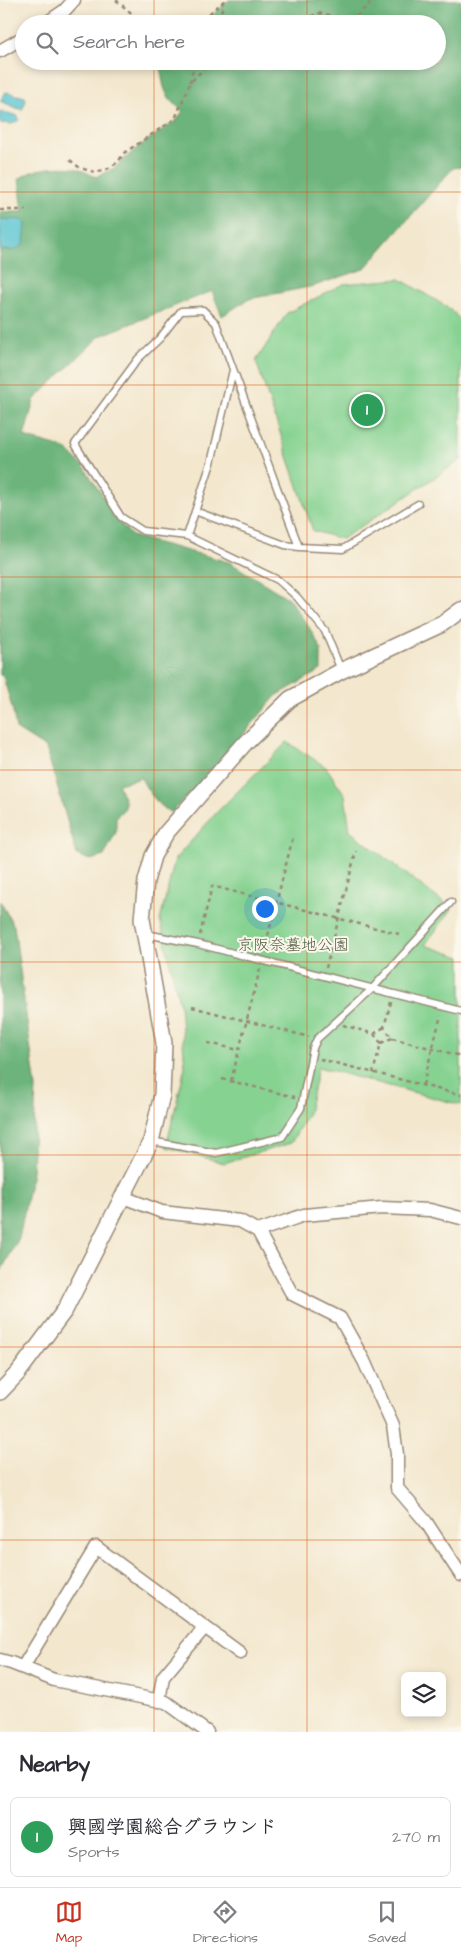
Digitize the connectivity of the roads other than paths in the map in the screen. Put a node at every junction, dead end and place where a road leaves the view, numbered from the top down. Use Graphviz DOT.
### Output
graph roads {
  1 [pos="74,0"];
  2 [pos="58,15"];
  3 [pos="15,43"];
  4 [pos="0,52"];
  5 [pos="233,369"];
  6 [pos="418,504"];
  7 [pos="195,511"];
  8 [pos="187,536"];
  9 [pos="299,547"];
  10 [pos="461,610"];
  11 [pos="342,672"];
  12 [pos="450,902"];
  13 [pos="145,934"];
  14 [pos="372,988"];
  15 [pos="461,1011"];
  16 [pos="151,1141"];
  17 [pos="123,1197"];
  18 [pos="461,1218"];
  19 [pos="258,1231"];
  20 [pos="0,1392"];
  21 [pos="461,1575"];
  22 [pos="205,1627"];
  23 [pos="240,1653"];
  24 [pos="0,1660"];
  25 [pos="23,1667"];
  26 [pos="158,1701"];
  27 [pos="207,1732"];
  1 -- 2 [label="street"];
  3 -- 4 [label="street"];
  5 -- 7 [label="lane"];
  5 -- 8 [label="lane"];
  5 -- 9 [label="lane"];
  6 -- 9 [label="lane"];
  7 -- 8 [label="lane"];
  7 -- 9 [label="lane"];
  8 -- 11 [label="lane"];
  10 -- 11 [label="street"];
  11 -- 13 [label="street"];
  12 -- 14 [label="lane"];
  13 -- 14 [label="lane"];
  13 -- 16 [label="street"];
  14 -- 15 [label="lane"];
  14 -- 16 [label="lane"];
  16 -- 17 [label="street"];
  17 -- 19 [label="street"];
  17 -- 20 [label="street"];
  18 -- 19 [label="street"];
  19 -- 21 [label="street"];
  22 -- 23 [label="street"];
  22 -- 25 [label="street"];
  22 -- 26 [label="street"];
  24 -- 25 [label="street"];
  25 -- 26 [label="street"];
  26 -- 27 [label="street"];
}
